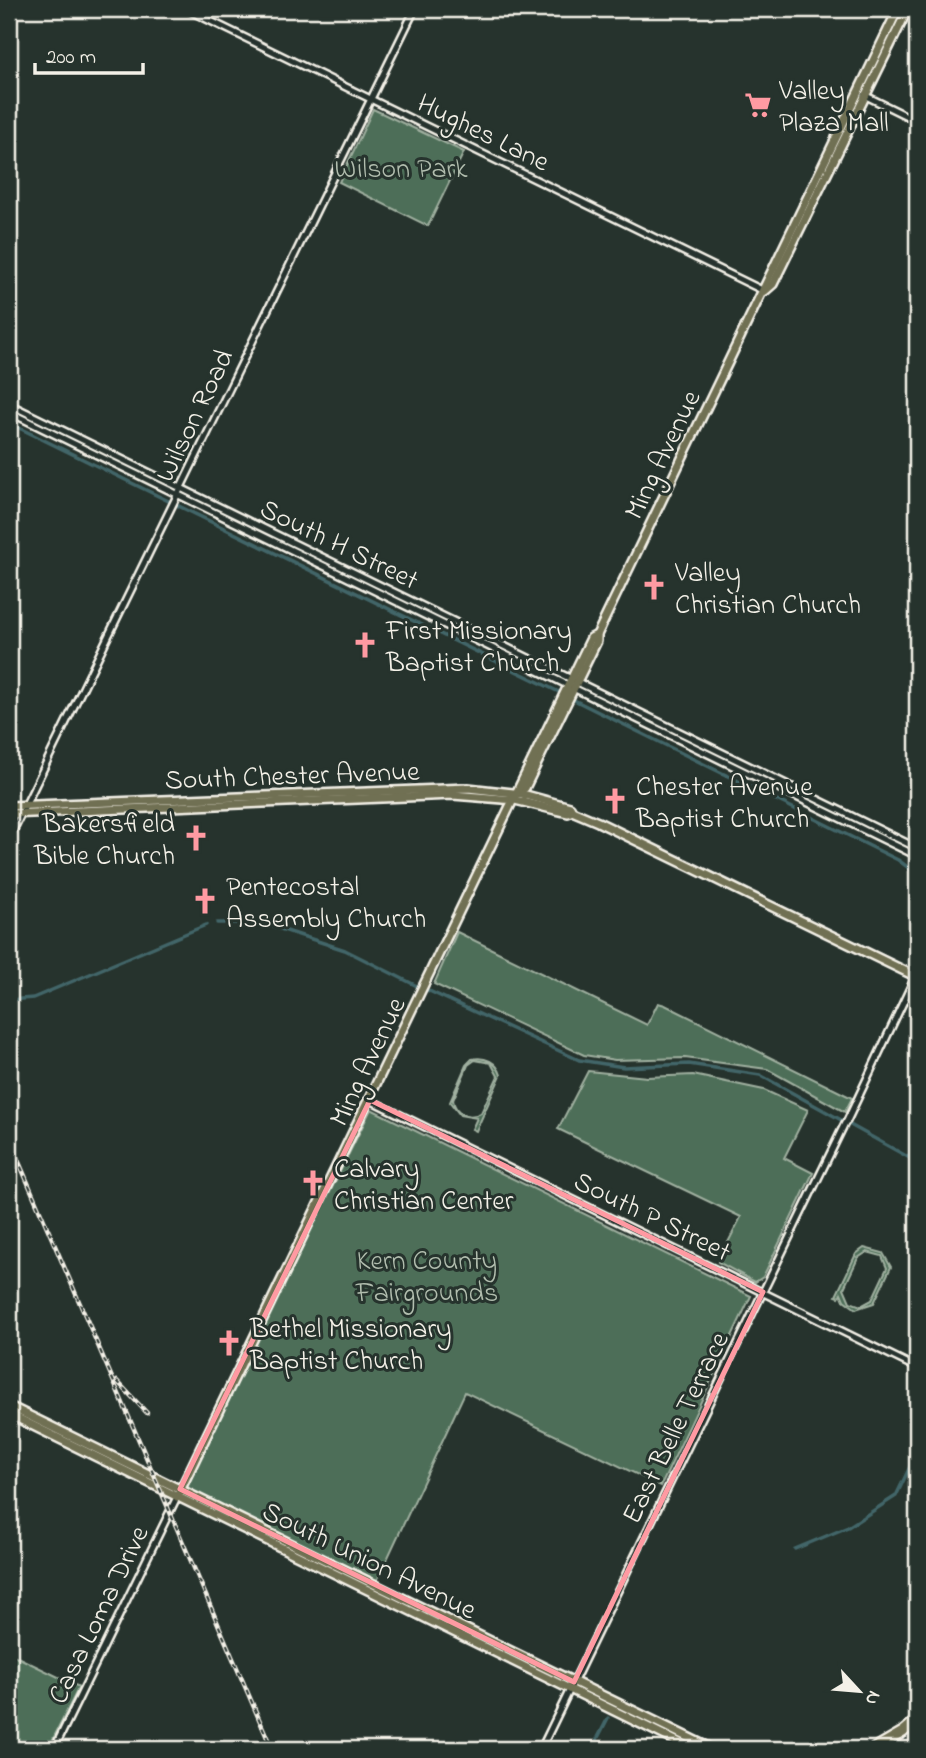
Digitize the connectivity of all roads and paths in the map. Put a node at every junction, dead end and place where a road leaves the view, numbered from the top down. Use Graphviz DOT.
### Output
graph roads {
  1 [pos="186,9"];
  2 [pos="415,9"];
  3 [pos="898,9"];
  4 [pos="908,9"];
  5 [pos="897,33"];
  6 [pos="862,94"];
  7 [pos="371,99"];
  8 [pos="917,121"];
  9 [pos="832,146"];
  10 [pos="830,167"];
  11 [pos="795,221"];
  12 [pos="794,242"];
  13 [pos="765,291"];
  14 [pos="9,404"];
  15 [pos="9,412"];
  16 [pos="180,488"];
  17 [pos="177,495"];
  18 [pos="571,686"];
  19 [pos="622,713"];
  20 [pos="648,717"];
  21 [pos="514,796"];
  22 [pos="9,806"];
  23 [pos="25,809"];
  24 [pos="9,814"];
  25 [pos="9,839"];
  26 [pos="917,848"];
  27 [pos="917,856"];
  28 [pos="917,975"];
  29 [pos="370,1100"];
  30 [pos="763,1293"];
  31 [pos="917,1368"];
  32 [pos="9,1406"];
  33 [pos="9,1413"];
  34 [pos="40,1422"];
  35 [pos="43,1431"];
  36 [pos="80,1441"];
  37 [pos="83,1450"];
  38 [pos="121,1461"];
  39 [pos="178,1493"];
  40 [pos="572,1686"];
  41 [pos="917,1720"];
  42 [pos="663,1735"];
  43 [pos="708,1748"];
  44 [pos="54,1749"];
  45 [pos="541,1749"];
  46 [pos="692,1749"];
  47 [pos="874,1749"];
  1 -- 7 [label="street, Hughes Lane"];
  2 -- 7 [label="street, Wilson Road"];
  3 -- 5 [label="main road"];
  3 -- 6 [label="main road, Ming Avenue"];
  4 -- 5 [label="main road, Ming Avenue"];
  5 -- 6 [label="main road, Ming Avenue"];
  6 -- 8 [label="street"];
  6 -- 9 [label="main road, Ming Avenue"];
  6 -- 10 [label="main road, Ming Avenue"];
  7 -- 13 [label="street, Hughes Lane"];
  7 -- 16 [label="street, Wilson Road"];
  9 -- 10 [label="main road"];
  9 -- 11 [label="main road, Ming Avenue"];
  10 -- 12 [label="main road, Ming Avenue"];
  11 -- 12 [label="main road"];
  11 -- 13 [label="main road, Ming Avenue"];
  12 -- 13 [label="main road, Ming Avenue"];
  13 -- 18 [label="main road, Ming Avenue"];
  14 -- 16 [label="street, South H Street"];
  15 -- 17 [label="street, South H Street"];
  16 -- 17 [label="street, Wilson Road"];
  16 -- 18 [label="street, South H Street"];
  17 -- 18 [label="street, South H Street"];
  17 -- 23 [label="street, Wilson Road"];
  18 -- 19 [label="street, South H Street"];
  18 -- 20 [label="street, South H Street"];
  18 -- 21 [label="main road, Ming Avenue"];
  19 -- 20 [label="street"];
  19 -- 27 [label="street, South H Street"];
  20 -- 26 [label="street, South H Street"];
  21 -- 23 [label="main road, South Chester Avenue"];
  21 -- 28 [label="main road, South Chester Avenue"];
  21 -- 29 [label="main road, Ming Avenue"];
  22 -- 23 [label="main road, South Chester Avenue"];
  23 -- 24 [label="main road, South Chester Avenue"];
  23 -- 25 [label="street, Wilson Road"];
  28 -- 30 [label="street, East Belle Terrace"];
  29 -- 30 [label="street, South P Street"];
  29 -- 39 [label="main road, Ming Avenue"];
  30 -- 31 [label="street, South P Street"];
  30 -- 40 [label="street, East Belle Terrace"];
  32 -- 34 [label="main road, South Union Avenue"];
  33 -- 34 [label="main road"];
  33 -- 35 [label="main road, South Union Avenue"];
  34 -- 36 [label="main road, South Union Avenue"];
  35 -- 36 [label="main road"];
  35 -- 37 [label="main road, South Union Avenue"];
  36 -- 38 [label="main road, South Union Avenue"];
  37 -- 38 [label="main road"];
  37 -- 39 [label="main road, South Union Avenue"];
  38 -- 39 [label="main road, South Union Avenue"];
  39 -- 40 [label="main road, South Union Avenue"];
  39 -- 44 [label="street, Casa Loma Drive"];
  40 -- 42 [label="main road, South Union Avenue"];
  40 -- 43 [label="main road, South Union Avenue"];
  40 -- 45 [label="street, East Belle Terrace"];
  41 -- 47 [label="highway"];
  42 -- 43 [label="main road"];
  42 -- 46 [label="main road, South Union Avenue"];
}
